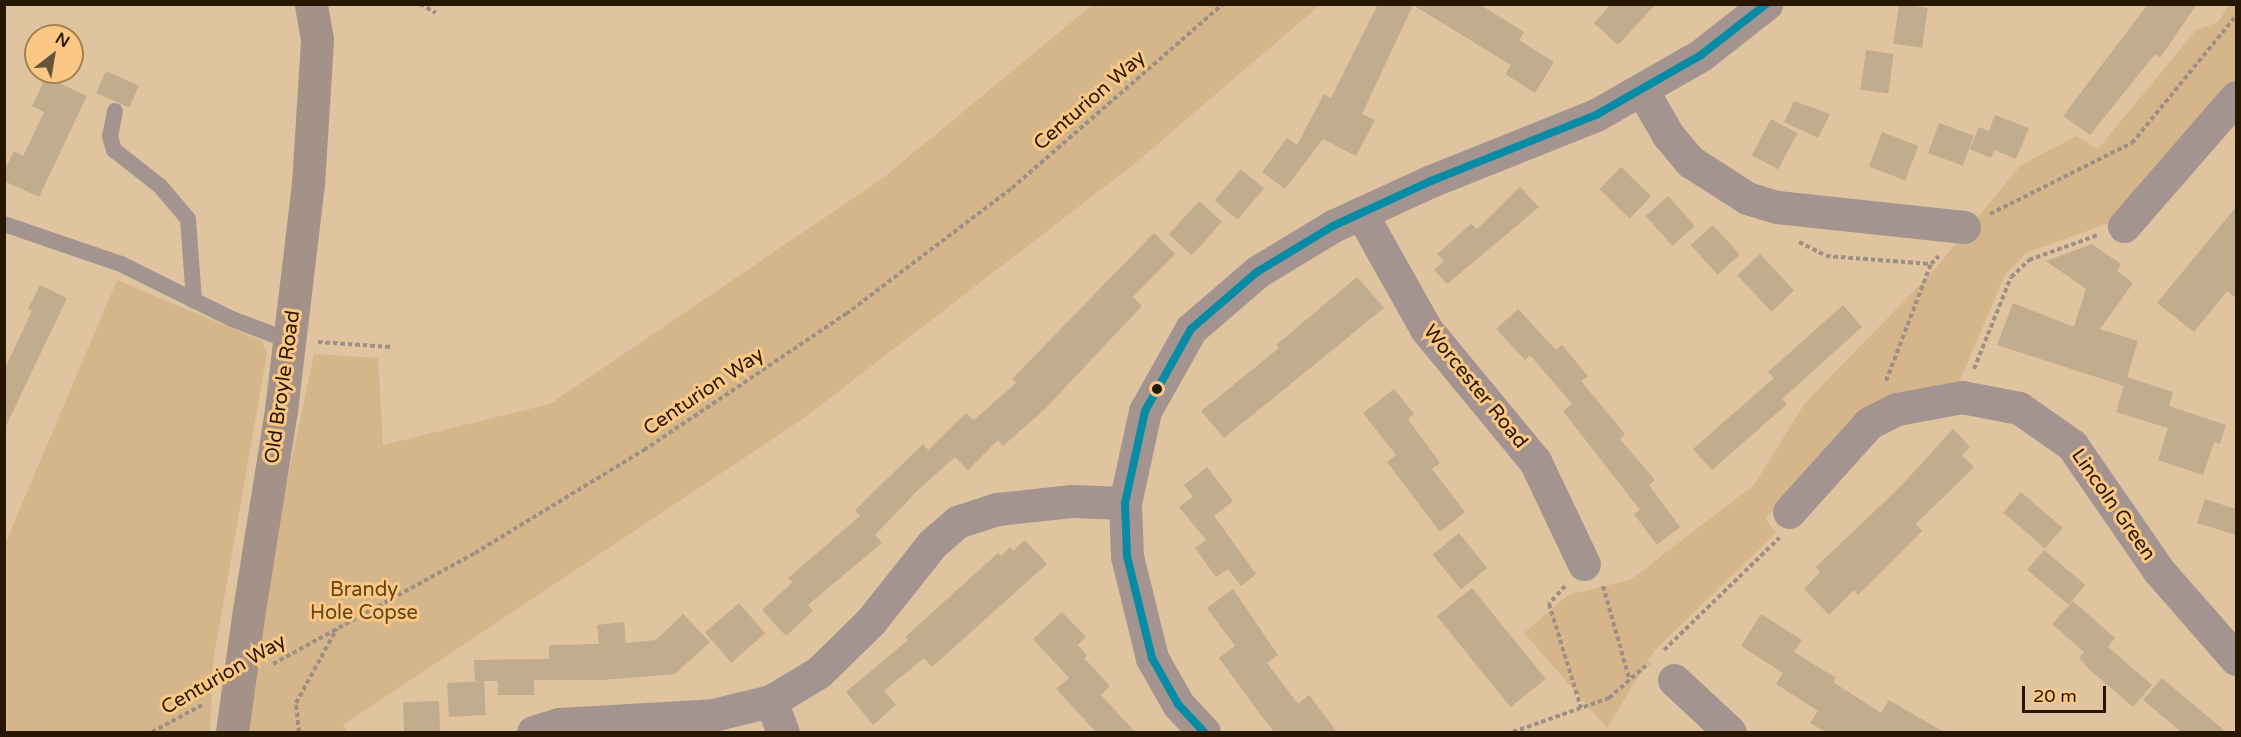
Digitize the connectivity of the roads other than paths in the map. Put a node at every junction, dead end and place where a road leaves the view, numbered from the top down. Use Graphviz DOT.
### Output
graph roads {
  1 [pos="311,4"];
  2 [pos="331,4"];
  3 [pos="1766,4"];
  4 [pos="317,39"];
  5 [pos="1642,90"];
  6 [pos="2236,97"];
  7 [pos="115,111"];
  8 [pos="1361,213"];
  9 [pos="4,224"];
  10 [pos="2124,226"];
  11 [pos="1964,227"];
  12 [pos="194,301"];
  13 [pos="290,341"];
  14 [pos="1125,503"];
  15 [pos="1789,512"];
  16 [pos="1584,564"];
  17 [pos="2236,659"];
  18 [pos="1661,665"];
  19 [pos="771,701"];
  20 [pos="232,732"];
  21 [pos="533,732"];
  22 [pos="783,732"];
  23 [pos="1204,732"];
  24 [pos="1730,732"];
  1 -- 4 [label="main road, Old Broyle Road"];
  2 -- 4 [label="main road, Old Broyle Road"];
  3 -- 5 [label="street"];
  4 -- 13 [label="main road, Old Broyle Road"];
  5 -- 8 [label="street"];
  5 -- 11 [label="street"];
  6 -- 10 [label="street"];
  7 -- 12 [label="lane"];
  8 -- 14 [label="street"];
  8 -- 16 [label="street, Worcester Road"];
  9 -- 12 [label="lane"];
  12 -- 13 [label="lane"];
  13 -- 20 [label="main road, Old Broyle Road, bridge"];
  14 -- 19 [label="street"];
  14 -- 23 [label="street"];
  15 -- 17 [label="street, Lincoln Green"];
  18 -- 24 [label="street"];
  19 -- 21 [label="street"];
  19 -- 22 [label="street"];
}
